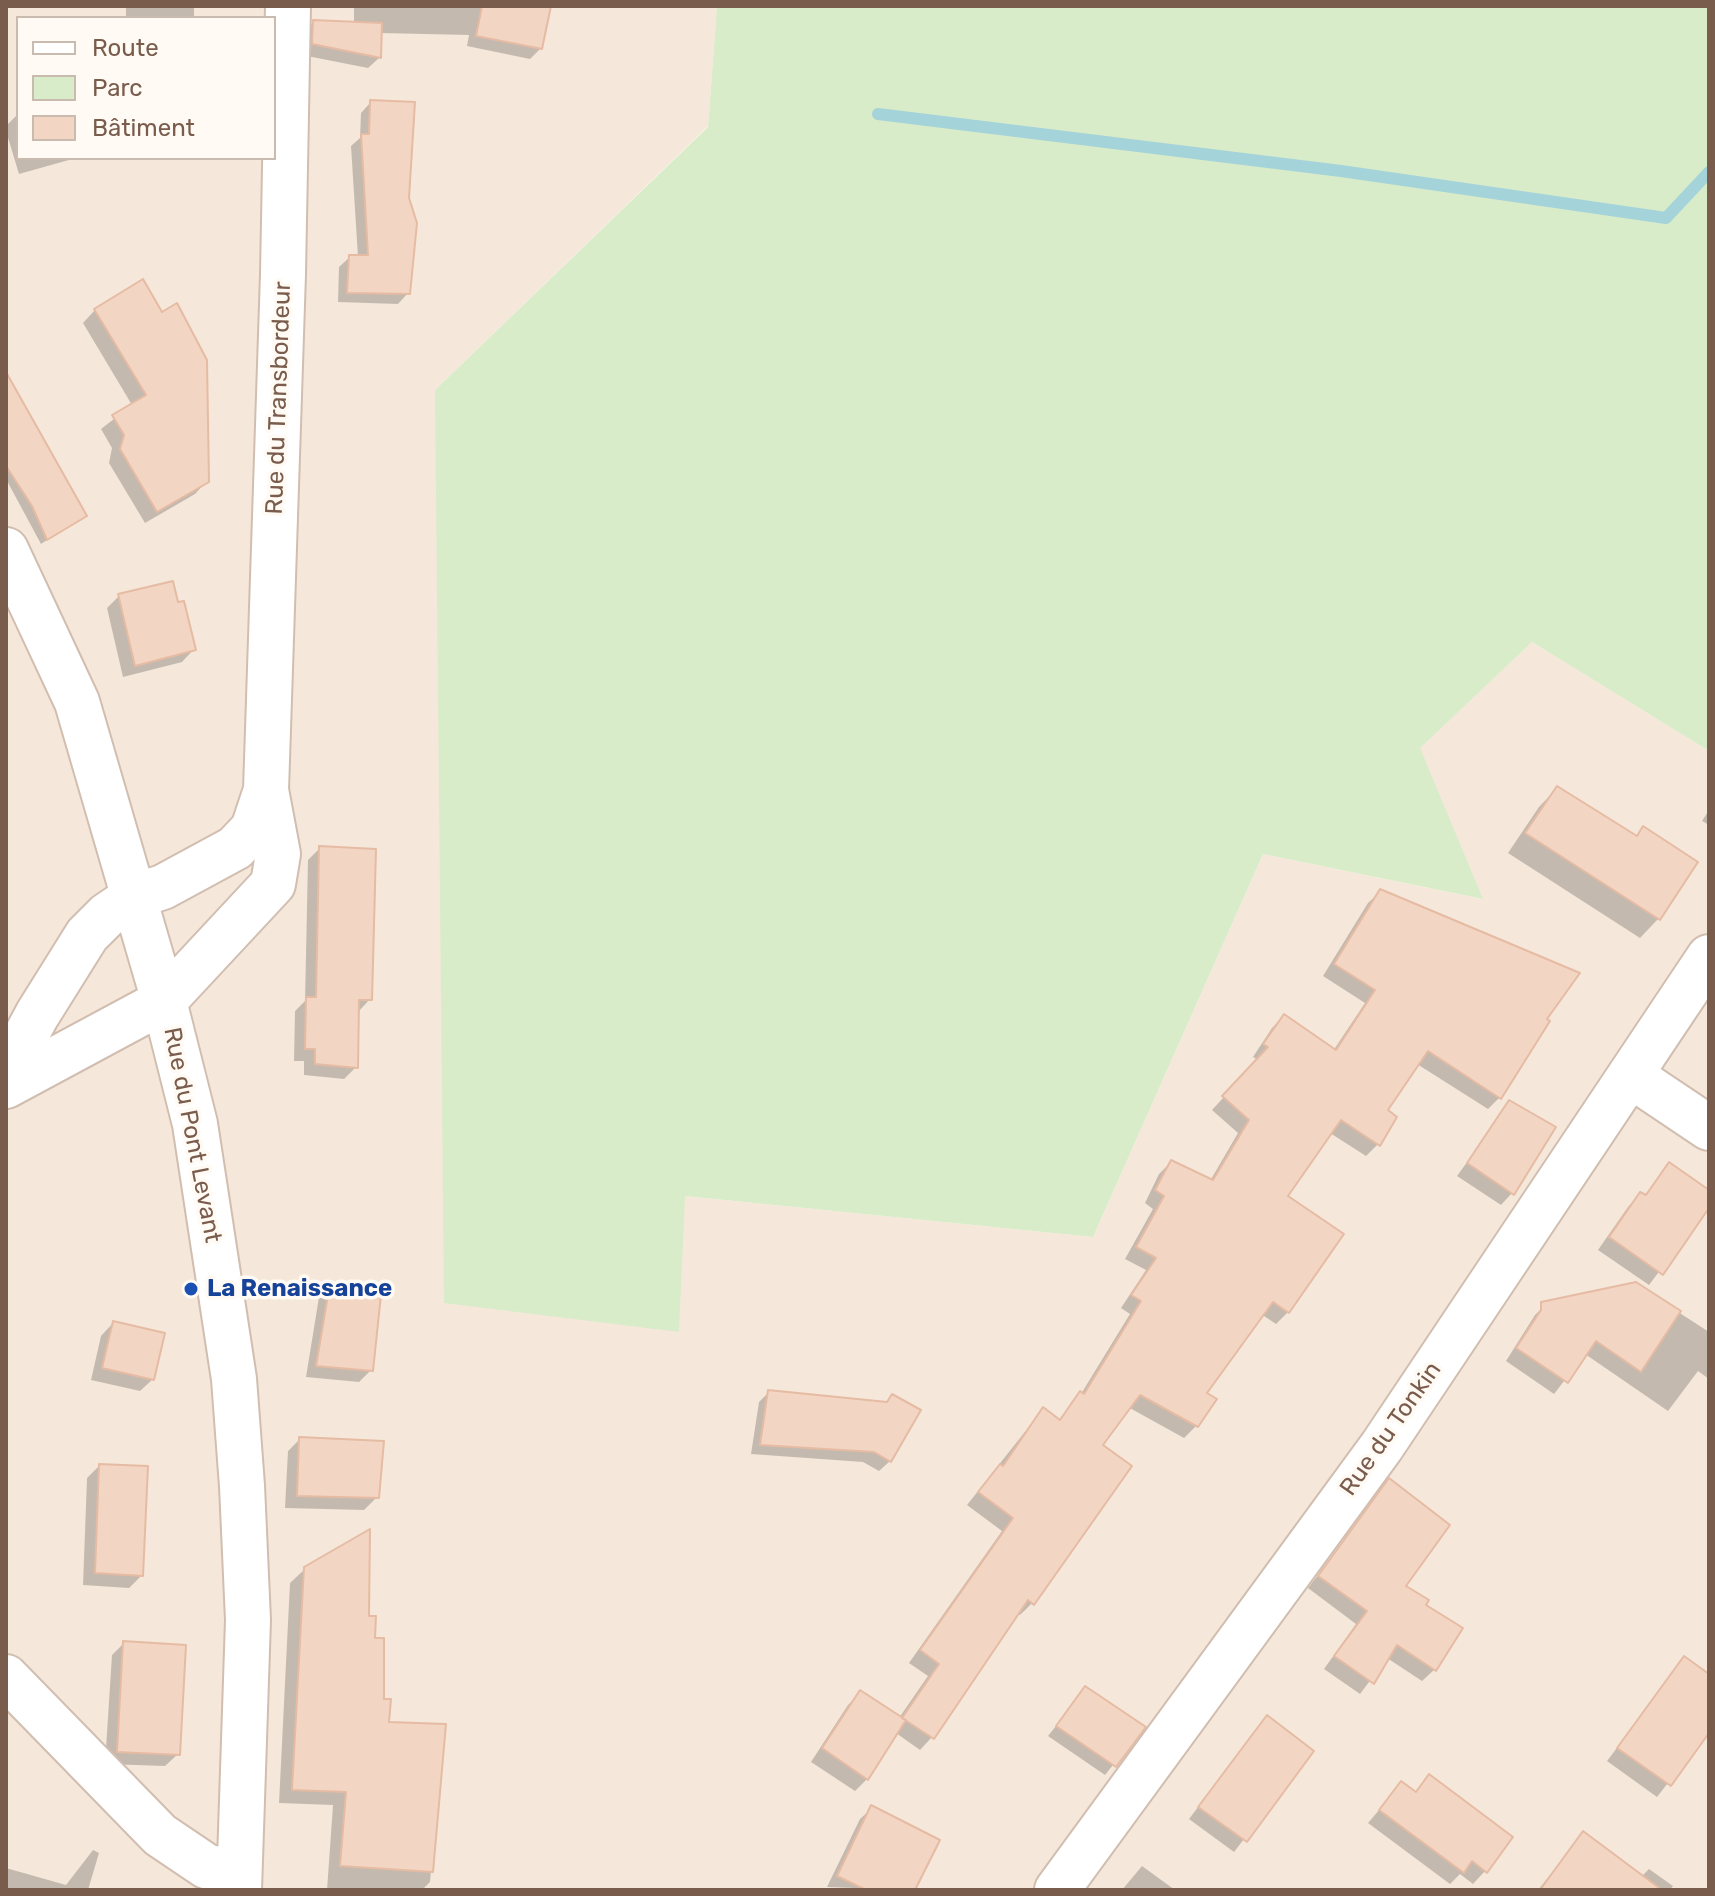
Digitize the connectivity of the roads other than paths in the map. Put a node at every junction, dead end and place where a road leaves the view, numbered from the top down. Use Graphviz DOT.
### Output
graph roads {
  1 [pos="288,6"];
  2 [pos="6,550"];
  3 [pos="266,790"];
  4 [pos="135,896"];
  5 [pos="1709,957"];
  6 [pos="164,1001"];
  7 [pos="6,1073"];
  8 [pos="1630,1075"];
  9 [pos="6,1086"];
  10 [pos="1709,1128"];
  11 [pos="6,1677"];
  12 [pos="238,1883"];
  13 [pos="1057,1890"];
  1 -- 3 [label="street, Rue du Transbordeur"];
  2 -- 4 [label="street, Rue du Pont Levant"];
  3 -- 4 [label="street, Rue du Transbordeur"];
  3 -- 6 [label="street, Rue du Transbordeur"];
  4 -- 6 [label="street, Rue du Pont Levant"];
  4 -- 7 [label="street, Rue du Transbordeur"];
  5 -- 8 [label="street, Rue du Tonkin"];
  6 -- 9 [label="street, Rue du Transbordeur"];
  6 -- 12 [label="street, Rue du Pont Levant"];
  8 -- 10 [label="street"];
  8 -- 13 [label="street, Rue du Tonkin"];
  11 -- 12 [label="street"];
}
